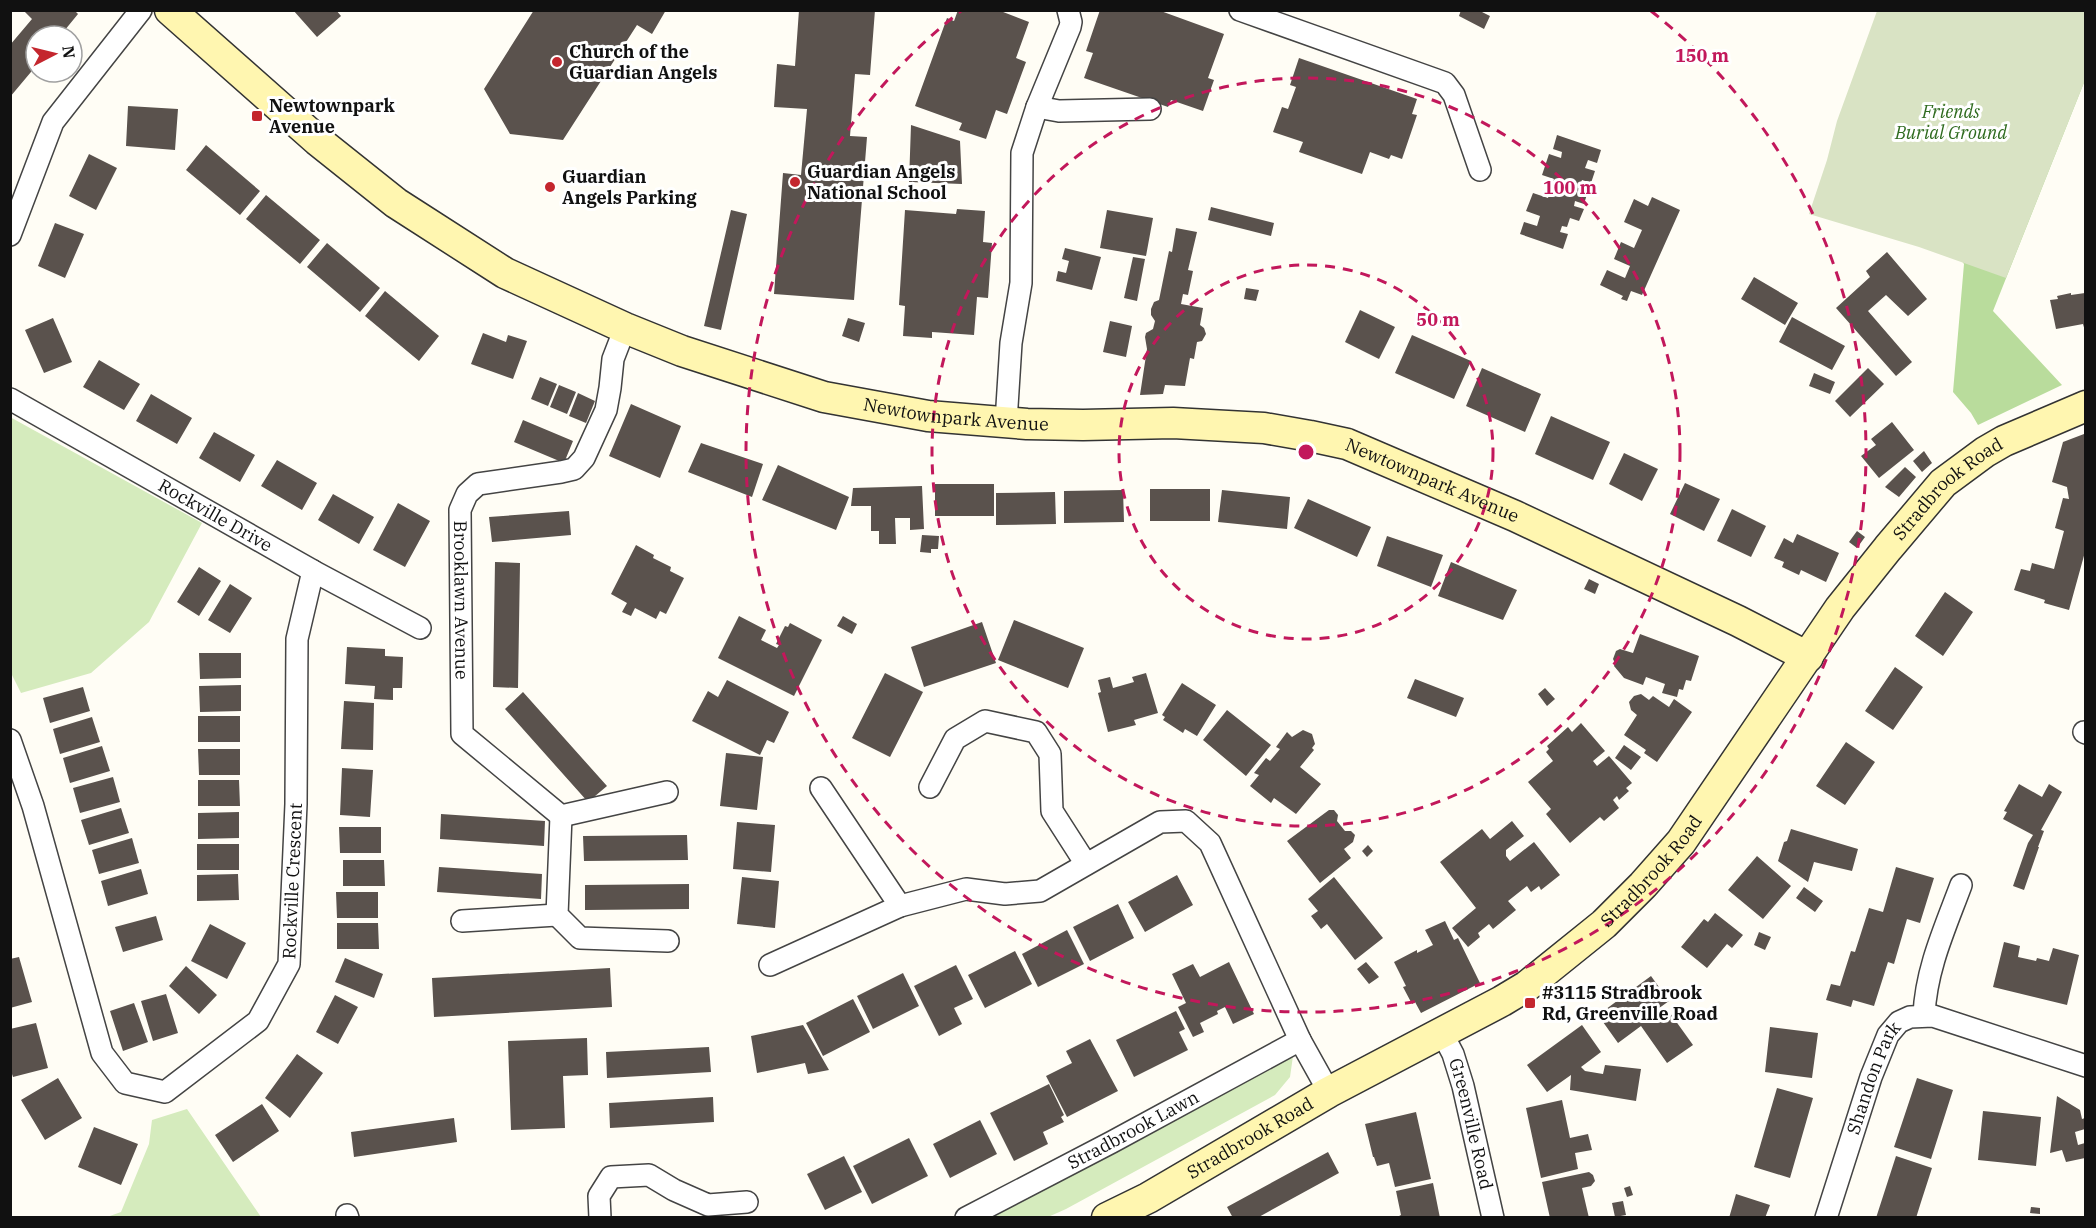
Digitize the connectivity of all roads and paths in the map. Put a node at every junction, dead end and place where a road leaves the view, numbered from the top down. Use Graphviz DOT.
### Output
graph roads {
  1 [pos="141,10"];
  2 [pos="170,10"];
  3 [pos="1068,10"];
  4 [pos="1240,10"];
  5 [pos="1037,107"];
  6 [pos="1150,109"];
  7 [pos="1480,170"];
  8 [pos="10,235"];
  9 [pos="624,328"];
  10 [pos="10,399"];
  11 [pos="2085,405"];
  12 [pos="1006,422"];
  13 [pos="313,571"];
  14 [pos="420,628"];
  15 [pos="1808,657"];
  16 [pos="10,740"];
  17 [pos="930,787"];
  18 [pos="821,788"];
  19 [pos="667,792"];
  20 [pos="561,816"];
  21 [pos="1086,864"];
  22 [pos="1961,885"];
  23 [pos="900,906"];
  24 [pos="557,915"];
  25 [pos="462,921"];
  26 [pos="668,941"];
  27 [pos="770,965"];
  28 [pos="1924,1015"];
  29 [pos="1442,1033"];
  30 [pos="1300,1040"];
  31 [pos="2085,1066"];
  32 [pos="1329,1092"];
  33 [pos="747,1202"];
  34 [pos="1150,1208"];
  35 [pos="600,1218"];
  36 [pos="966,1218"];
  37 [pos="1107,1218"];
  38 [pos="1493,1218"];
  39 [pos="1826,1218"];
  1 -- 8 [label="street"];
  2 -- 9 [label="main road, Newtownpark Avenue"];
  3 -- 5 [label="street"];
  4 -- 7 [label="street"];
  5 -- 6 [label="street"];
  5 -- 12 [label="street"];
  9 -- 12 [label="main road, Newtownpark Avenue"];
  9 -- 20 [label="street, Brooklawn Avenue"];
  10 -- 13 [label="street, Rockville Drive"];
  11 -- 15 [label="main road, Stradbrook Road"];
  12 -- 15 [label="main road, Newtownpark Avenue"];
  13 -- 14 [label="street, Rockville Drive"];
  13 -- 16 [label="street, Rockville Crescent"];
  15 -- 29 [label="main road, Stradbrook Road"];
  17 -- 21 [label="street"];
  18 -- 23 [label="street"];
  19 -- 20 [label="street"];
  20 -- 24 [label="street"];
  21 -- 23 [label="street"];
  21 -- 30 [label="street"];
  22 -- 28 [label="street"];
  23 -- 27 [label="street"];
  24 -- 25 [label="street"];
  24 -- 26 [label="street"];
  28 -- 31 [label="street, Shandon Park"];
  28 -- 39 [label="street, Shandon Park"];
  29 -- 32 [label="main road, Stradbrook Road"];
  29 -- 38 [label="street, Greenville Road"];
  30 -- 32 [label="street"];
  30 -- 36 [label="street, Stradbrook Lawn"];
  32 -- 34 [label="main road, Stradbrook Road"];
  33 -- 35 [label="street"];
  34 -- 37 [label="main road, Stradbrook Road"];
}
